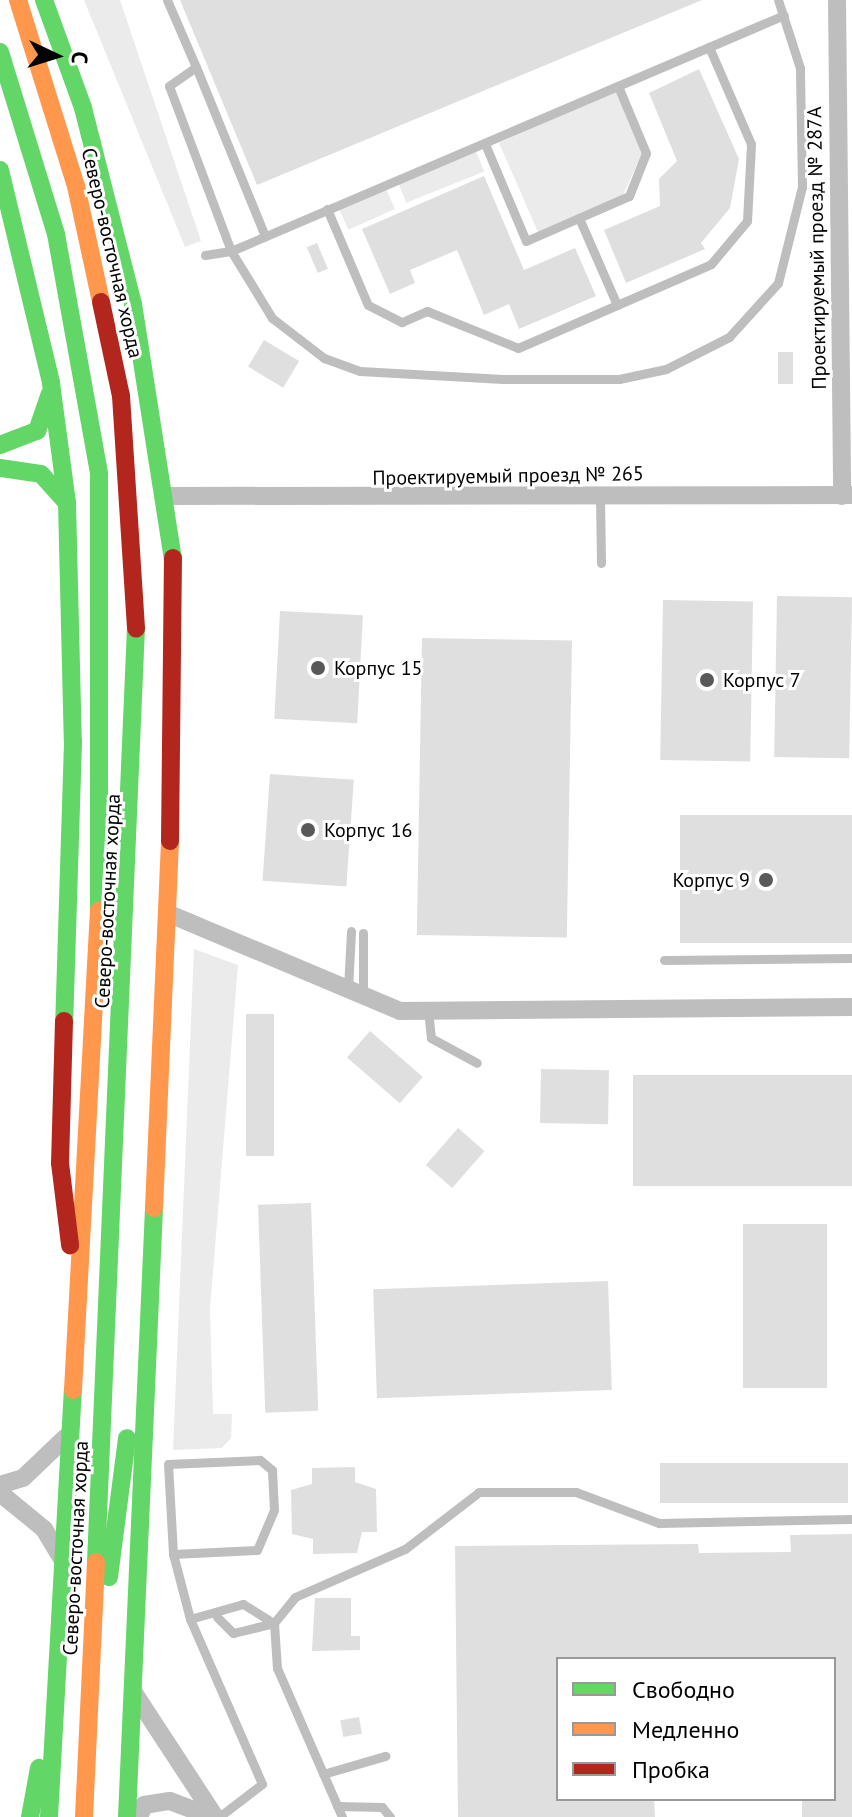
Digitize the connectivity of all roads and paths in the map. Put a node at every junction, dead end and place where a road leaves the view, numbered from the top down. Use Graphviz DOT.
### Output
graph roads {
  1 [pos="18,0"];
  2 [pos="44,0"];
  3 [pos="167,0"];
  4 [pos="778,0"];
  5 [pos="837,0"];
  6 [pos="784,15"];
  7 [pos="709,47"];
  8 [pos="0,52"];
  9 [pos="196,67"];
  10 [pos="618,86"];
  11 [pos="485,144"];
  12 [pos="0,170"];
  13 [pos="327,209"];
  14 [pos="579,218"];
  15 [pos="265,236"];
  16 [pos="231,251"];
  17 [pos="205,255"];
  18 [pos="617,305"];
  19 [pos="51,383"];
  20 [pos="0,445"];
  21 [pos="0,468"];
  22 [pos="166,496"];
  23 [pos="847,496"];
  24 [pos="600,498"];
  25 [pos="67,503"];
  26 [pos="601,563"];
  27 [pos="167,913"];
  28 [pos="351,931"];
  29 [pos="363,933"];
  30 [pos="852,958"];
  31 [pos="664,960"];
  32 [pos="356,992"];
  33 [pos="852,1007"];
  34 [pos="428,1010"];
  35 [pos="477,1063"];
  36 [pos="146,1304"];
  37 [pos="77,1305"];
  38 [pos="71,1432"];
  39 [pos="0,1485"];
  40 [pos="0,1493"];
  41 [pos="852,1519"];
  42 [pos="173,1554"];
  43 [pos="63,1561"];
  44 [pos="217,1617"];
  45 [pos="190,1619"];
  46 [pos="274,1623"];
  47 [pos="59,1634"];
  48 [pos="134,1693"];
  49 [pos="88,1723"];
  50 [pos="385,1756"];
  51 [pos="323,1774"];
  52 [pos="337,1806"];
  53 [pos="30,1817"];
  54 [pos="49,1817"];
  55 [pos="84,1817"];
  56 [pos="127,1817"];
  57 [pos="139,1817"];
  58 [pos="215,1817"];
  59 [pos="342,1817"];
  60 [pos="390,1817"];
  1 -- 49 [label="main road, Северо-восточная хорда"];
  2 -- 22 [label="main road"];
  3 -- 9 [label="lane"];
  4 -- 6 [label="lane"];
  5 -- 23 [label="street, Проектируемый проезд № 287А"];
  6 -- 7 [label="lane"];
  6 -- 16 [label="lane"];
  7 -- 10 [label="lane"];
  7 -- 18 [label="lane"];
  8 -- 37 [label="main road, Северо-восточная хорда"];
  9 -- 15 [label="lane"];
  9 -- 16 [label="lane"];
  10 -- 11 [label="lane"];
  10 -- 14 [label="lane"];
  11 -- 13 [label="lane"];
  11 -- 14 [label="lane"];
  12 -- 19 [label="main road"];
  13 -- 15 [label="lane"];
  13 -- 18 [label="lane"];
  14 -- 18 [label="lane"];
  15 -- 16 [label="lane"];
  16 -- 17 [label="lane"];
  19 -- 20 [label="main road"];
  19 -- 25 [label="main road"];
  21 -- 25 [label="main road"];
  22 -- 24 [label="street, Проектируемый проезд № 265"];
  22 -- 27 [label="main road"];
  23 -- 24 [label="street, Проектируемый проезд № 265"];
  24 -- 26 [label="lane"];
  25 -- 37 [label="main road"];
  27 -- 32 [label="street"];
  27 -- 36 [label="main road"];
  28 -- 32 [label="lane"];
  29 -- 32 [label="lane"];
  30 -- 31 [label="lane"];
  32 -- 34 [label="street"];
  33 -- 34 [label="street"];
  34 -- 35 [label="lane"];
  36 -- 48 [label="main road"];
  36 -- 49 [label="main road"];
  37 -- 38 [label="main road, Северо-восточная хорда"];
  38 -- 39 [label="street"];
  38 -- 43 [label="main road, Северо-восточная хорда"];
  40 -- 43 [label="street"];
  41 -- 46 [label="lane"];
  42 -- 42 [label="lane"];
  42 -- 45 [label="lane"];
  43 -- 47 [label="main road, Северо-восточная хорда"];
  44 -- 45 [label="lane"];
  44 -- 46 [label="lane"];
  44 -- 46 [label="lane"];
  45 -- 58 [label="lane"];
  46 -- 51 [label="lane"];
  47 -- 53 [label="main road"];
  47 -- 54 [label="main road, Северо-восточная хорда"];
  48 -- 56 [label="main road"];
  48 -- 58 [label="street"];
  49 -- 55 [label="main road, Северо-восточная хорда"];
  50 -- 51 [label="lane"];
  51 -- 52 [label="lane"];
  52 -- 59 [label="lane"];
  52 -- 60 [label="lane"];
  57 -- 58 [label="street"];
}
